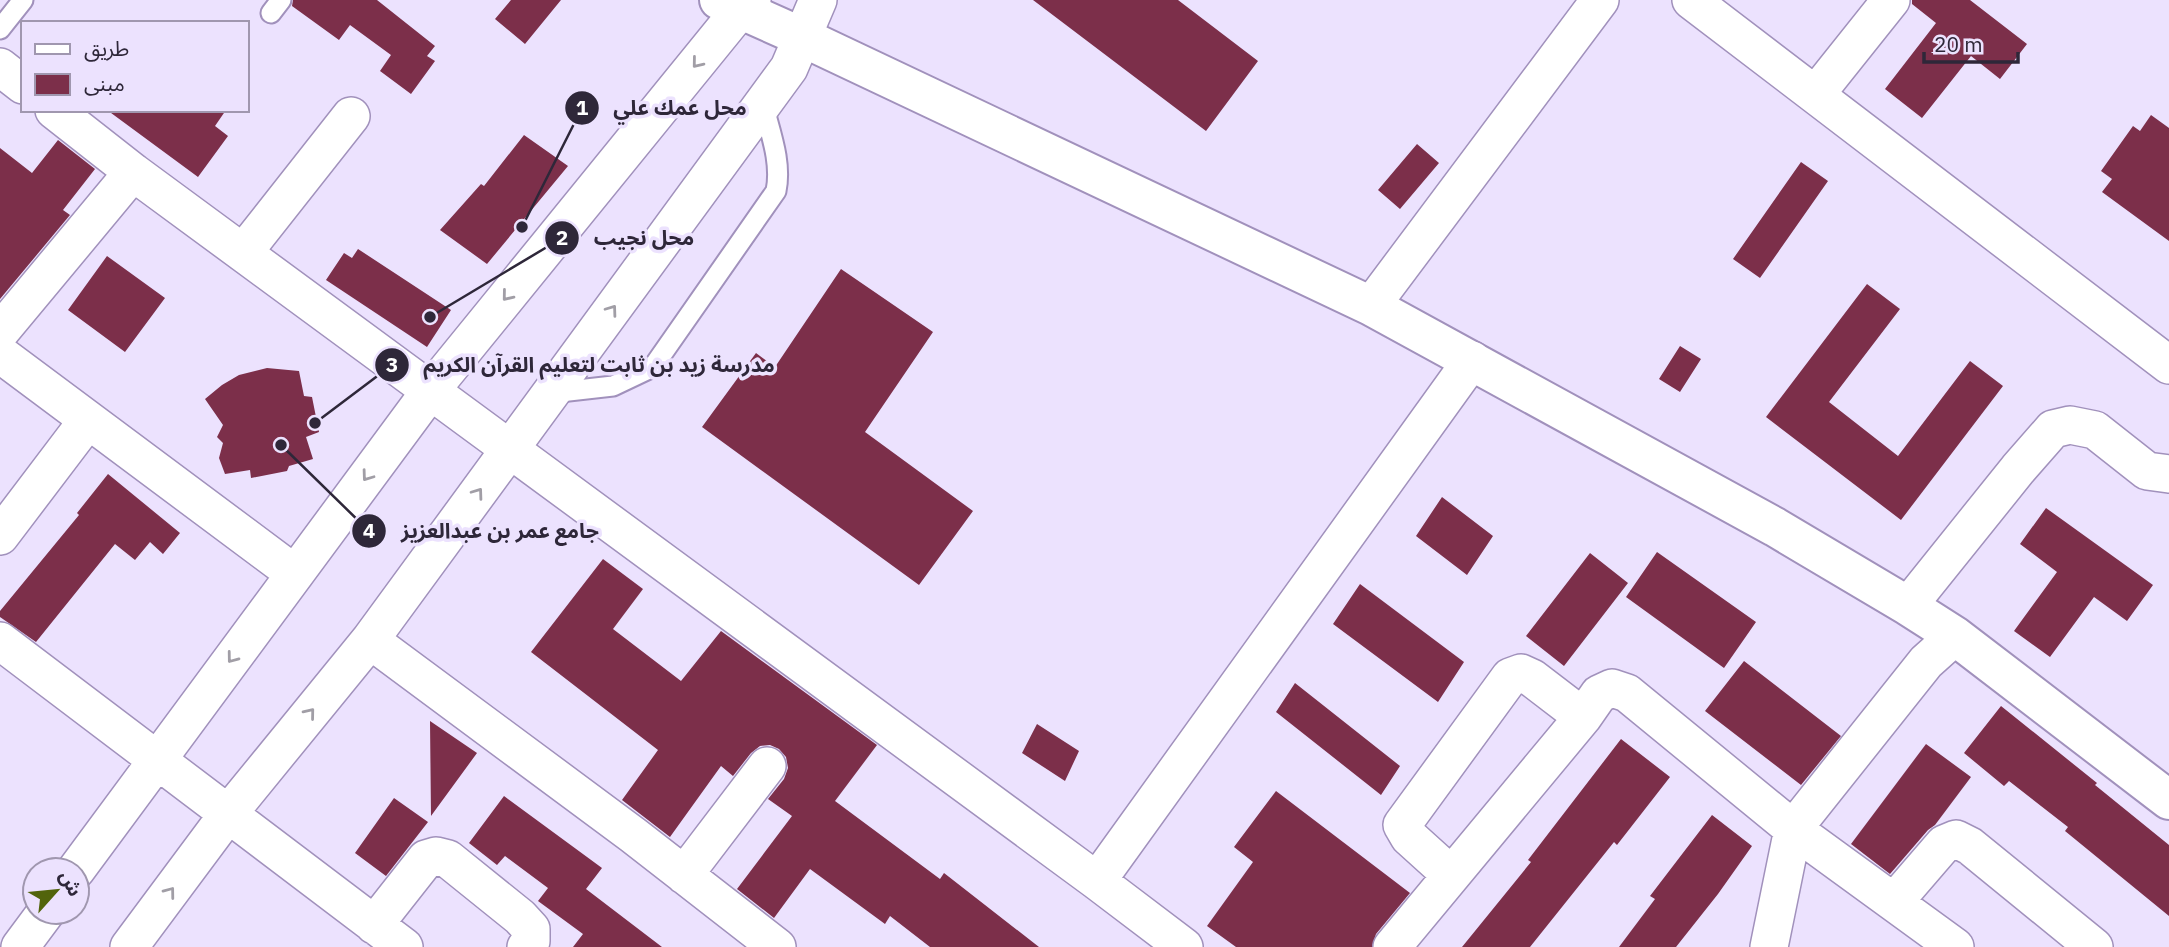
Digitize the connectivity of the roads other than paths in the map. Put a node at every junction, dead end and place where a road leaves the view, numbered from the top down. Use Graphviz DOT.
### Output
graph roads {
  1 [pos="23,0"];
  2 [pos="818,0"];
  3 [pos="1600,0"];
  4 [pos="1692,0"];
  5 [pos="1891,0"];
  6 [pos="737,3"];
  7 [pos="0,29"];
  8 [pos="802,37"];
  9 [pos="0,67"];
  10 [pos="21,83"];
  11 [pos="1816,94"];
  12 [pos="763,104"];
  13 [pos="57,112"];
  14 [pos="351,116"];
  15 [pos="133,172"];
  16 [pos="243,253"];
  17 [pos="1371,306"];
  18 [pos="0,332"];
  19 [pos="1472,360"];
  20 [pos="2169,365"];
  21 [pos="5,368"];
  22 [pos="430,390"];
  23 [pos="551,393"];
  24 [pos="88,420"];
  25 [pos="510,449"];
  26 [pos="2169,474"];
  27 [pos="0,536"];
  28 [pos="295,574"];
  29 [pos="1909,606"];
  30 [pos="1955,636"];
  31 [pos="370,640"];
  32 [pos="0,642"];
  33 [pos="1583,717"];
  34 [pos="156,760"];
  35 [pos="767,766"];
  36 [pos="2169,800"];
  37 [pos="228,814"];
  38 [pos="1793,829"];
  39 [pos="86,856"];
  40 [pos="684,875"];
  41 [pos="1451,875"];
  42 [pos="1097,881"];
  43 [pos="1894,902"];
  44 [pos="374,925"];
  45 [pos="36,926"];
  46 [pos="0,942"];
  47 [pos="7,947"];
  48 [pos="20,947"];
  49 [pos="129,947"];
  50 [pos="404,947"];
  51 [pos="526,947"];
  52 [pos="777,947"];
  53 [pos="1184,947"];
  54 [pos="1392,947"];
  55 [pos="1769,947"];
  56 [pos="1955,947"];
  57 [pos="2094,947"];
  1 -- 7 [label="lane"];
  2 -- 8 [label="street"];
  3 -- 17 [label="street"];
  4 -- 11 [label="street"];
  5 -- 11 [label="street"];
  6 -- 8 [label="street"];
  6 -- 22 [label="street, one-way"];
  8 -- 12 [label="street"];
  8 -- 17 [label="street"];
  9 -- 10 [label="street"];
  11 -- 20 [label="street"];
  23 -- 12 [label="street, one-way"];
  12 -- 23 [label="lane"];
  13 -- 15 [label="street"];
  14 -- 16 [label="street"];
  15 -- 16 [label="street"];
  15 -- 18 [label="street"];
  16 -- 22 [label="street"];
  17 -- 19 [label="street"];
  19 -- 29 [label="street"];
  19 -- 42 [label="street"];
  21 -- 24 [label="street"];
  22 -- 25 [label="street"];
  22 -- 28 [label="street, one-way"];
  23 -- 25 [label="street"];
  24 -- 27 [label="street"];
  24 -- 28 [label="street"];
  31 -- 25 [label="street, one-way"];
  25 -- 42 [label="street"];
  26 -- 29 [label="street"];
  28 -- 34 [label="street, one-way"];
  29 -- 30 [label="street"];
  30 -- 36 [label="street"];
  30 -- 38 [label="street"];
  37 -- 31 [label="street, one-way"];
  31 -- 40 [label="street"];
  32 -- 34 [label="street"];
  33 -- 38 [label="street"];
  33 -- 41 [label="street"];
  33 -- 41 [label="street"];
  34 -- 37 [label="street"];
  34 -- 39 [label="street"];
  35 -- 40 [label="street"];
  37 -- 44 [label="street"];
  49 -- 37 [label="street, one-way"];
  38 -- 43 [label="street"];
  38 -- 55 [label="street"];
  40 -- 52 [label="street"];
  41 -- 54 [label="street"];
  42 -- 53 [label="street"];
  43 -- 56 [label="street"];
  43 -- 57 [label="street"];
  44 -- 50 [label="street"];
  44 -- 51 [label="street"];
  45 -- 48 [label="street"];
  46 -- 47 [label="street"];
}
